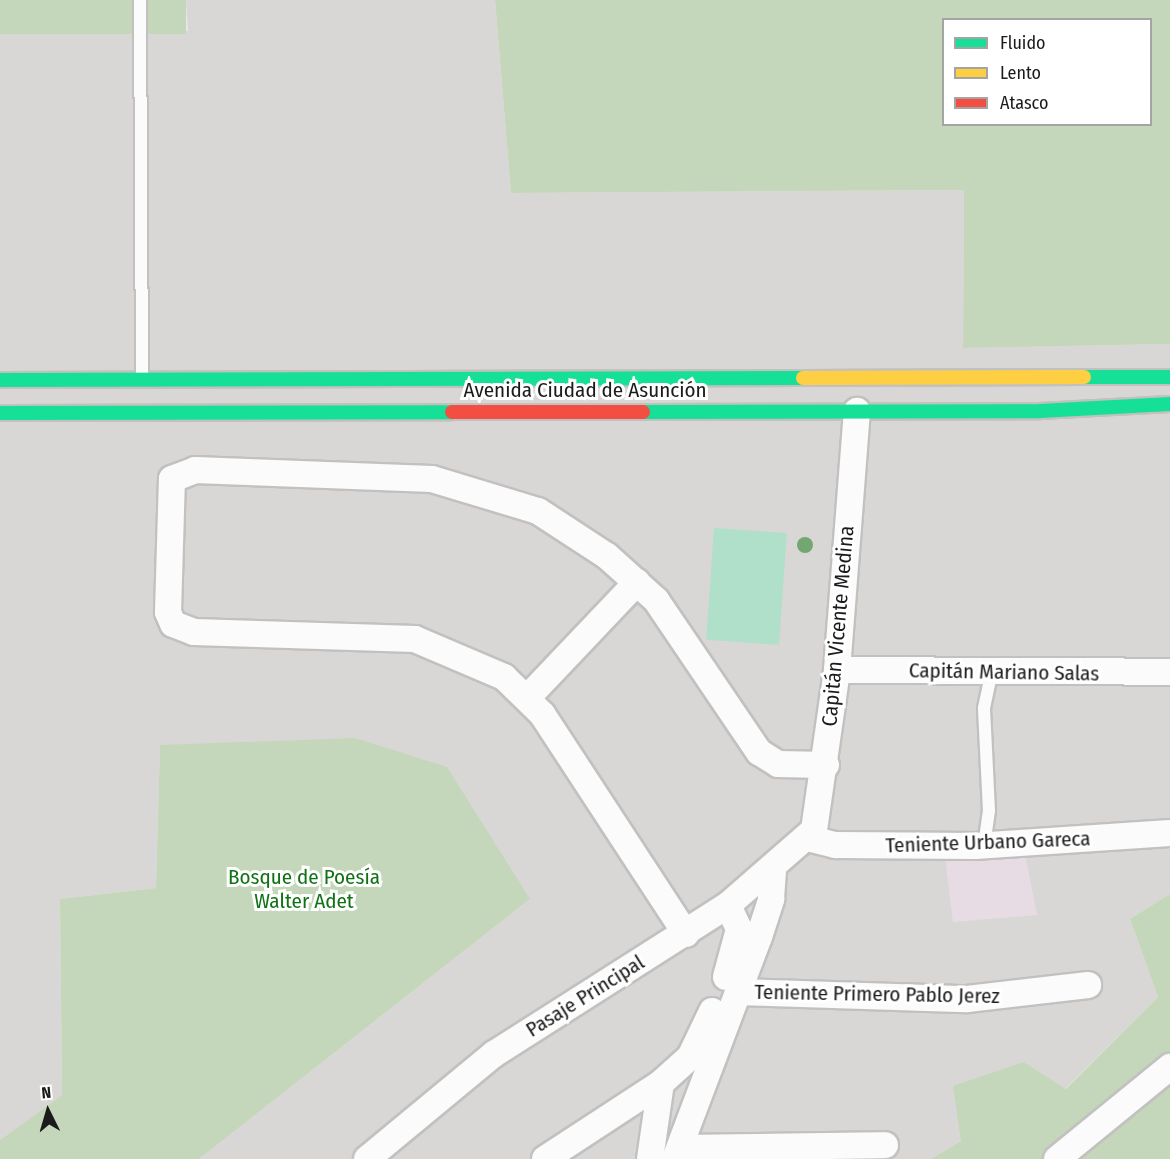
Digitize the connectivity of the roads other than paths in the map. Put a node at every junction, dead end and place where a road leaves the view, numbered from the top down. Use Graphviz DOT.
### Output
graph roads {
  1 [pos="140,0"];
  2 [pos="1170,377"];
  3 [pos="142,379"];
  4 [pos="0,380"];
  5 [pos="1170,404"];
  6 [pos="857,411"];
  7 [pos="0,412"];
  8 [pos="637,582"];
  9 [pos="837,670"];
  10 [pos="992,670"];
  11 [pos="1170,672"];
  12 [pos="528,696"];
  13 [pos="826,765"];
  14 [pos="1170,833"];
  15 [pos="807,838"];
  16 [pos="984,846"];
  17 [pos="773,869"];
  18 [pos="728,905"];
  19 [pos="686,934"];
  20 [pos="1088,985"];
  21 [pos="738,992"];
  22 [pos="1170,1067"];
  23 [pos="661,1083"];
  24 [pos="885,1145"];
  25 [pos="677,1154"];
  26 [pos="367,1159"];
  27 [pos="545,1159"];
  28 [pos="650,1159"];
  29 [pos="1057,1159"];
  1 -- 3 [label="lane"];
  2 -- 3 [label="highway, Avenida Ciudad de Asunción"];
  3 -- 4 [label="highway, Avenida Ciudad de Asunción"];
  5 -- 6 [label="highway, Avenida Ciudad de Asunción"];
  6 -- 7 [label="highway, Avenida Ciudad de Asunción"];
  6 -- 9 [label="street, Capitán Vicente Medina"];
  8 -- 12 [label="street"];
  8 -- 12 [label="street"];
  8 -- 13 [label="street"];
  9 -- 10 [label="street, Capitán Mariano Salas"];
  9 -- 13 [label="street, Capitán Vicente Medina"];
  10 -- 11 [label="street, Capitán Mariano Salas"];
  10 -- 16 [label="lane"];
  12 -- 19 [label="street"];
  13 -- 15 [label="street, Capitán Vicente Medina"];
  14 -- 16 [label="street, Teniente Urbano Gareca"];
  15 -- 16 [label="street, Teniente Urbano Gareca"];
  15 -- 17 [label="street, Pasaje Principal"];
  17 -- 18 [label="street, Pasaje Principal"];
  17 -- 21 [label="street"];
  18 -- 19 [label="street, Pasaje Principal"];
  18 -- 23 [label="street"];
  19 -- 26 [label="street, Pasaje Principal"];
  20 -- 21 [label="street, Teniente Primero Pablo Jerez"];
  21 -- 25 [label="street"];
  22 -- 29 [label="street"];
  23 -- 27 [label="street"];
  23 -- 28 [label="street"];
  24 -- 25 [label="street"];
}
